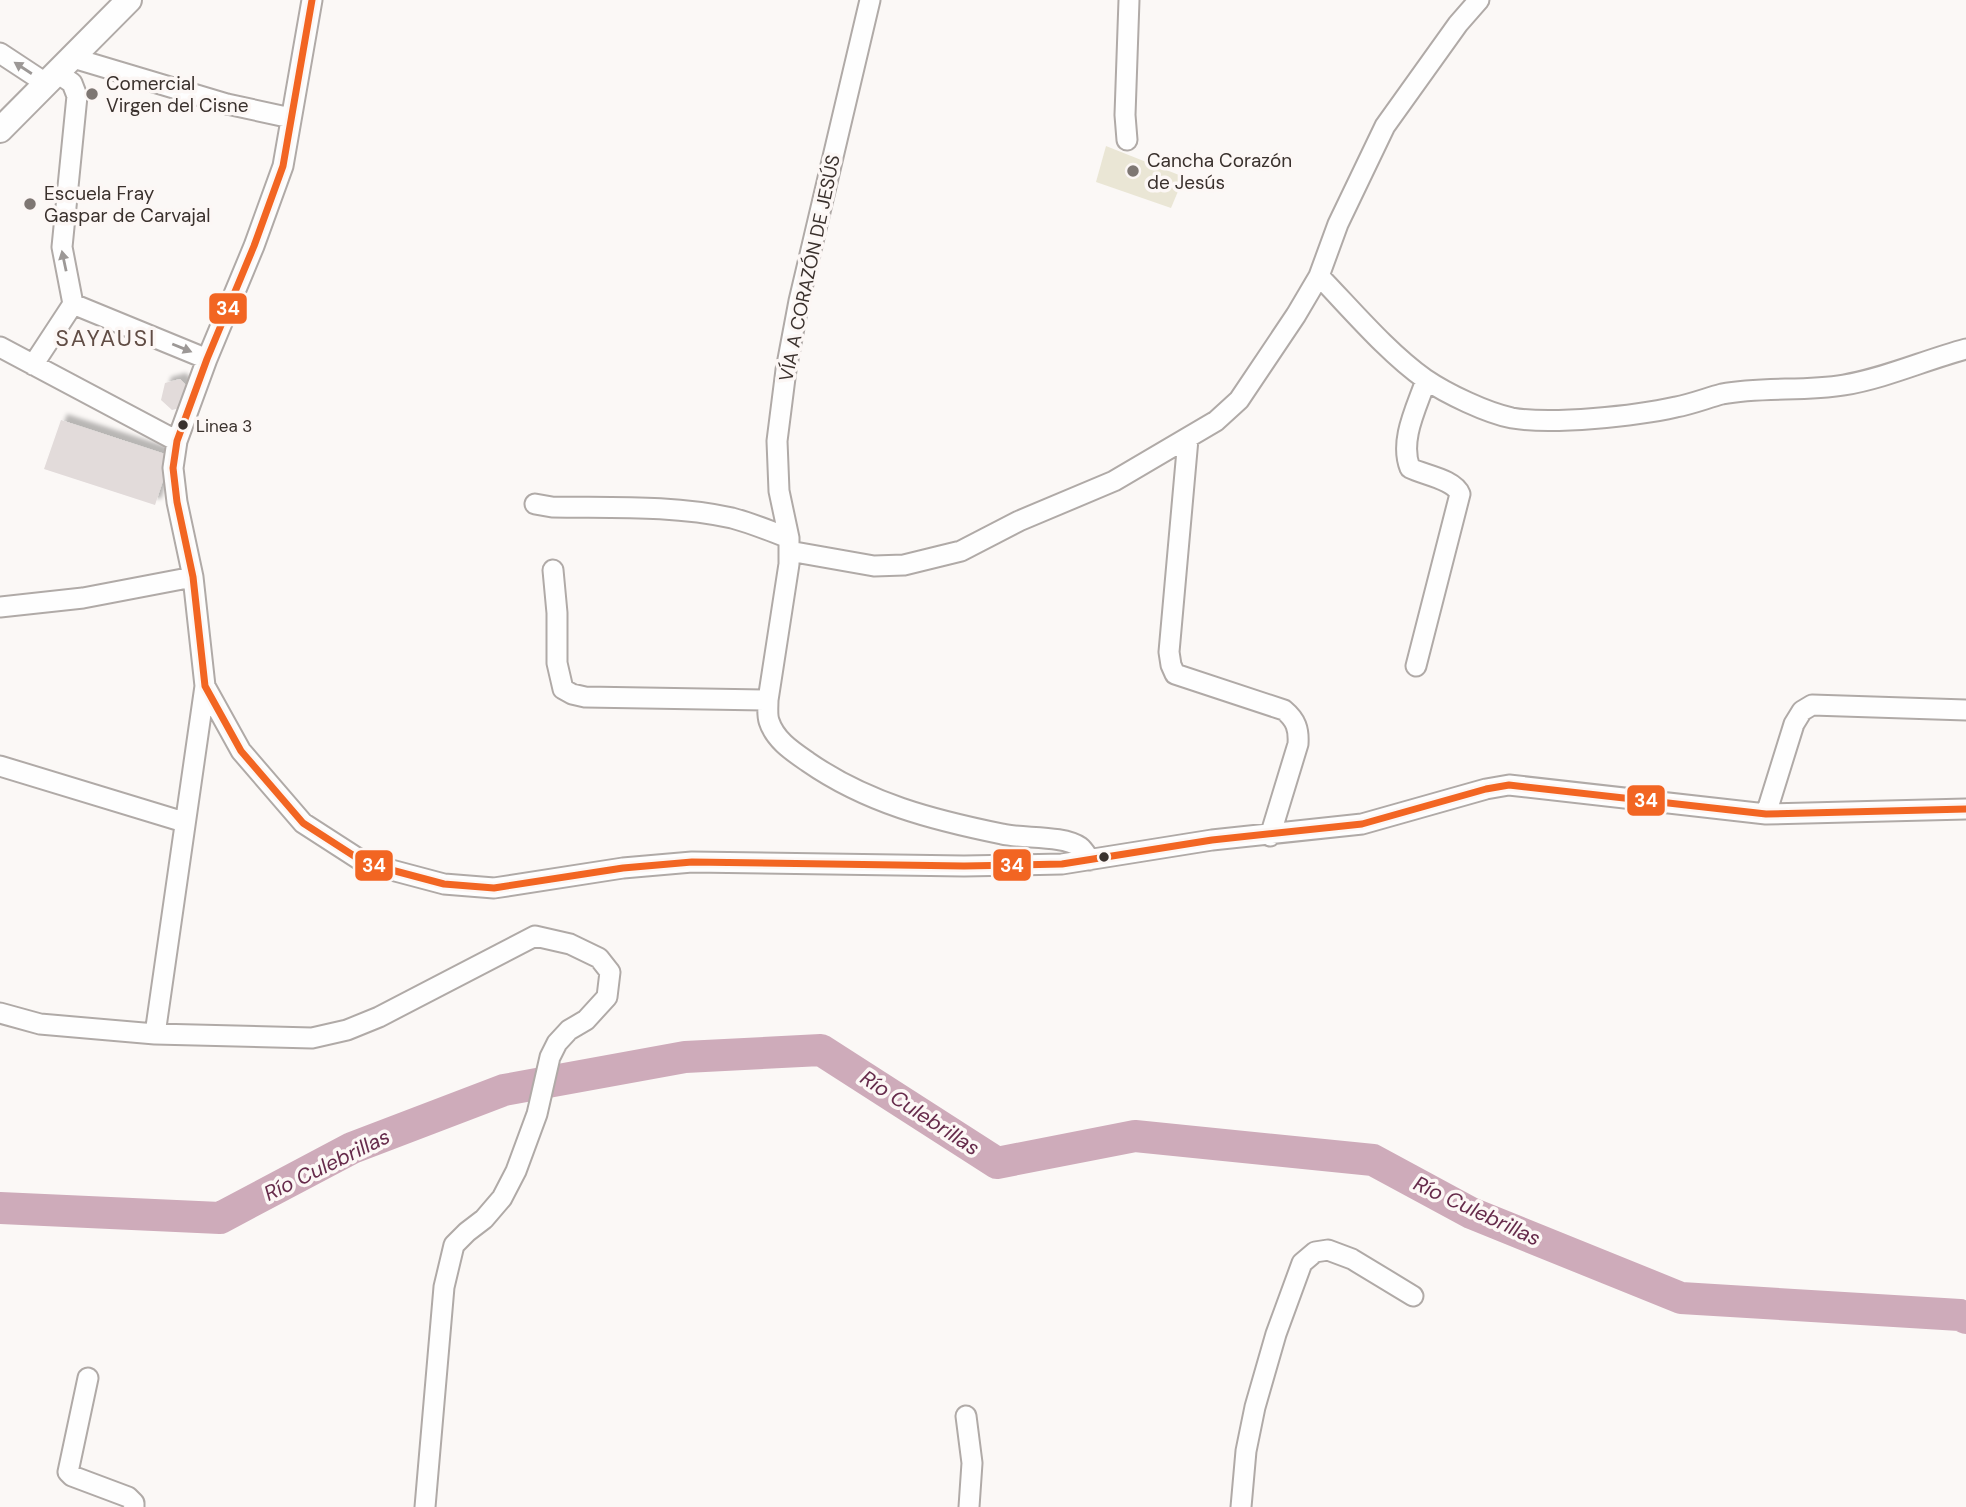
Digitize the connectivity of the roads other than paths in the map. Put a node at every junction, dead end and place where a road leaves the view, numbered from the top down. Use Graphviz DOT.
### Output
graph roads {
  1 [pos="130,0"];
  2 [pos="312,0"];
  3 [pos="870,0"];
  4 [pos="1129,0"];
  5 [pos="1479,0"];
  6 [pos="0,53"];
  7 [pos="59,72"];
  8 [pos="291,118"];
  9 [pos="0,130"];
  10 [pos="1127,140"];
  11 [pos="1319,276"];
  12 [pos="73,304"];
  13 [pos="0,347"];
  14 [pos="1966,349"];
  15 [pos="207,359"];
  16 [pos="33,365"];
  17 [pos="1426,380"];
  18 [pos="1188,439"];
  19 [pos="177,441"];
  20 [pos="534,504"];
  21 [pos="789,545"];
  22 [pos="553,570"];
  23 [pos="193,578"];
  24 [pos="0,607"];
  25 [pos="1416,666"];
  26 [pos="205,686"];
  27 [pos="768,700"];
  28 [pos="1966,710"];
  29 [pos="0,765"];
  30 [pos="1966,809"];
  31 [pos="1766,814"];
  32 [pos="184,822"];
  33 [pos="1270,836"];
  34 [pos="1090,860"];
  35 [pos="0,1013"];
  36 [pos="155,1034"];
  37 [pos="1413,1296"];
  38 [pos="88,1378"];
  39 [pos="967,1416"];
  40 [pos="134,1507"];
  41 [pos="425,1507"];
  42 [pos="969,1507"];
  43 [pos="1241,1507"];
  1 -- 7 [label="main road"];
  2 -- 8 [label="street"];
  3 -- 21 [label="street, VÍA A CORAZÓN DE JESÚS"];
  4 -- 10 [label="street"];
  5 -- 11 [label="street"];
  7 -- 6 [label="street, one-way"];
  7 -- 8 [label="street"];
  7 -- 9 [label="main road"];
  12 -- 7 [label="street, one-way"];
  8 -- 15 [label="street"];
  11 -- 17 [label="street"];
  11 -- 18 [label="street"];
  12 -- 15 [label="street, one-way"];
  12 -- 16 [label="street"];
  13 -- 16 [label="street"];
  14 -- 17 [label="street"];
  15 -- 19 [label="street"];
  16 -- 19 [label="street"];
  17 -- 25 [label="street"];
  18 -- 21 [label="street"];
  18 -- 33 [label="street"];
  19 -- 23 [label="street"];
  20 -- 21 [label="street"];
  21 -- 27 [label="street, VÍA A CORAZÓN DE JESÚS"];
  22 -- 27 [label="street"];
  23 -- 24 [label="street"];
  23 -- 26 [label="street"];
  26 -- 32 [label="street"];
  26 -- 34 [label="street"];
  27 -- 34 [label="street, VÍA A CORAZÓN DE JESÚS"];
  28 -- 31 [label="street"];
  29 -- 32 [label="street"];
  30 -- 31 [label="street"];
  31 -- 33 [label="street"];
  32 -- 36 [label="street"];
  33 -- 34 [label="street"];
  35 -- 36 [label="street"];
  36 -- 41 [label="street"];
  37 -- 43 [label="street"];
  38 -- 40 [label="street"];
  39 -- 42 [label="street"];
}
